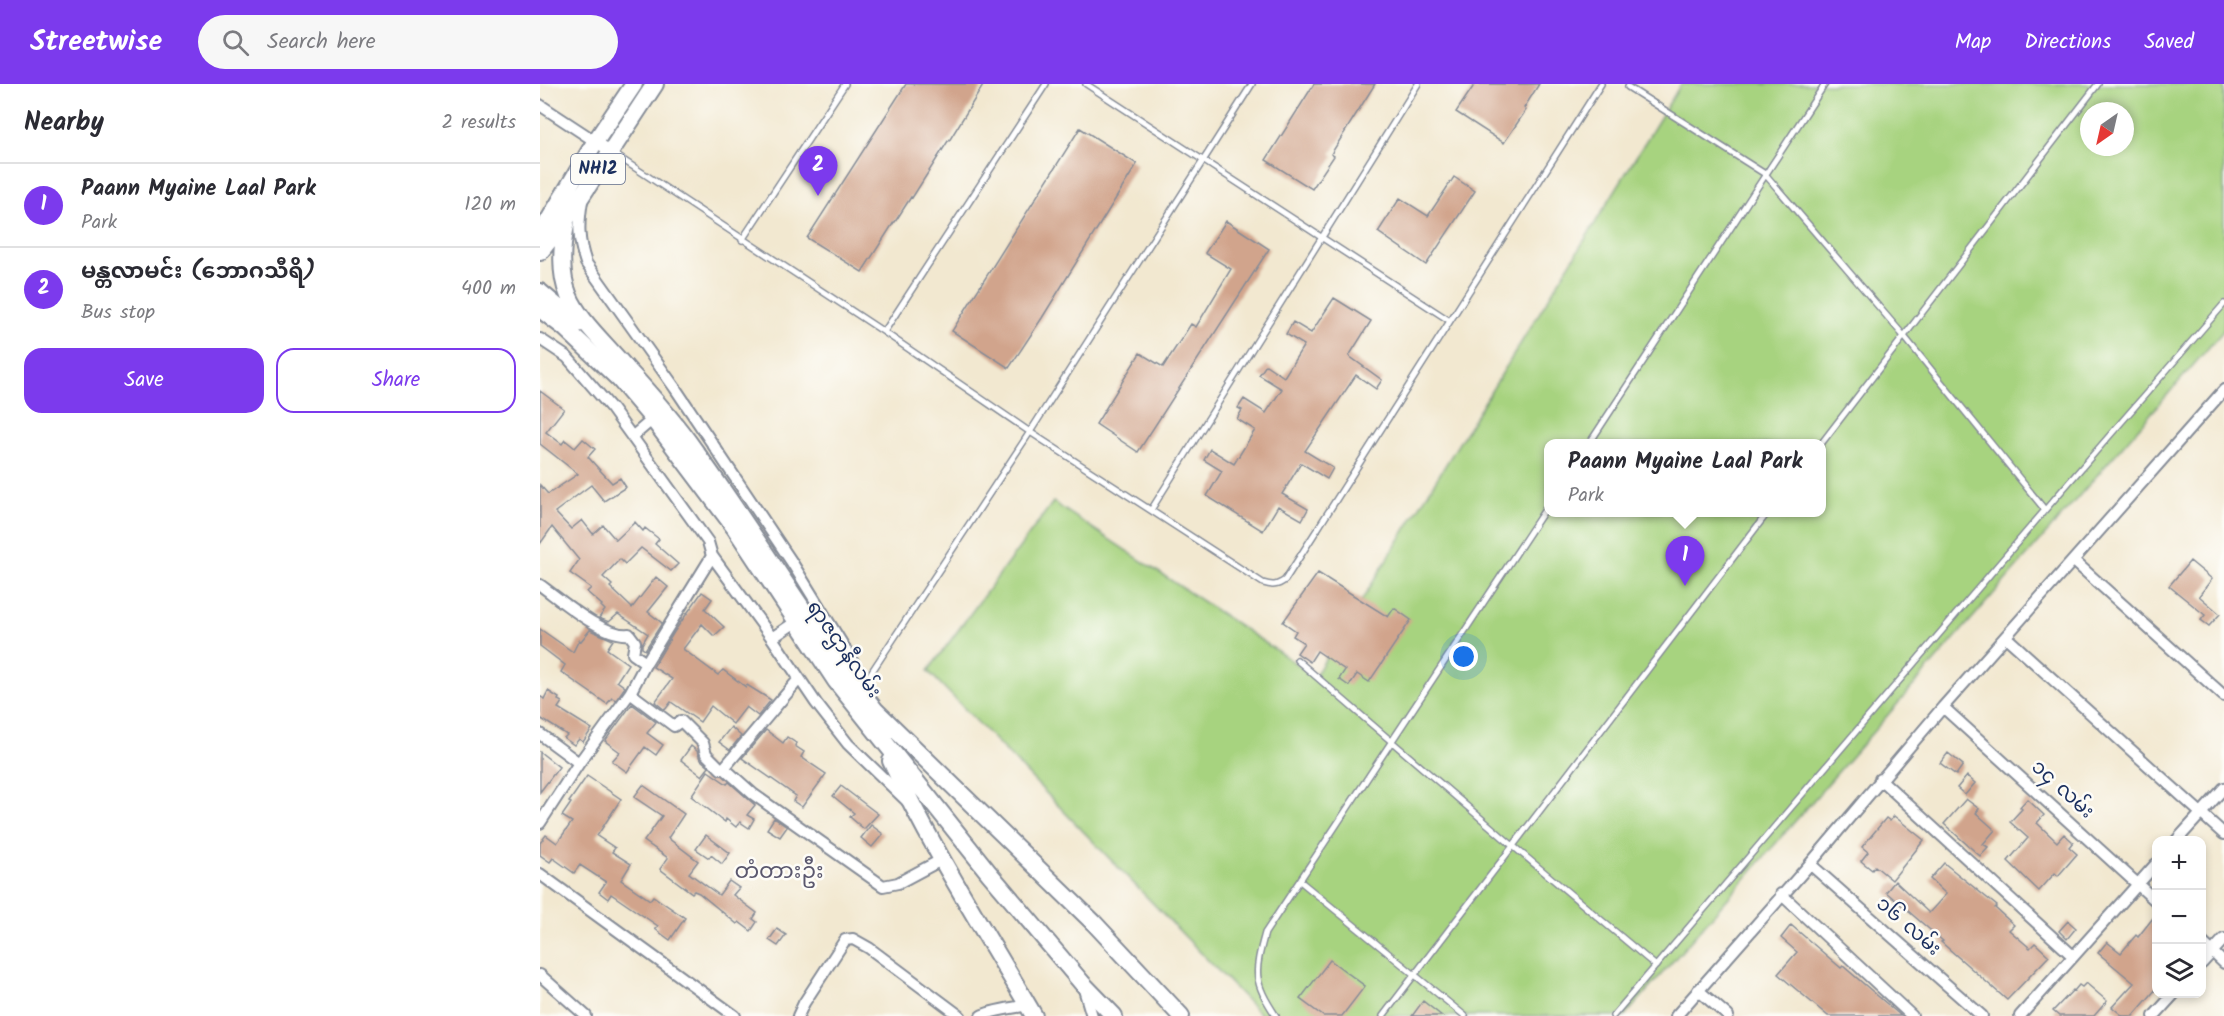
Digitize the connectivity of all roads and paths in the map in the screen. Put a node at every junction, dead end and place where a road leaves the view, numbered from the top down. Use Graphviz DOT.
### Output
graph roads {
  1 [pos="634,84"];
  2 [pos="655,84"];
  3 [pos="845,84"];
  4 [pos="1046,84"];
  5 [pos="1086,84"];
  6 [pos="1252,84"];
  7 [pos="1418,84"];
  8 [pos="1601,84"];
  9 [pos="1825,84"];
  10 [pos="2098,84"];
  11 [pos="1628,87"];
  12 [pos="540,105"];
  13 [pos="596,142"];
  14 [pos="610,151"];
  15 [pos="1203,160"];
  16 [pos="1765,174"];
  17 [pos="566,190"];
  18 [pos="584,192"];
  19 [pos="540,212"];
  20 [pos="567,218"];
  21 [pos="540,236"];
  22 [pos="1321,237"];
  23 [pos="742,240"];
  24 [pos="540,252"];
  25 [pos="540,292"];
  26 [pos="2224,304"];
  27 [pos="541,307"];
  28 [pos="1450,321"];
  29 [pos="884,332"];
  30 [pos="1903,335"];
  31 [pos="540,339"];
  32 [pos="626,367"];
  33 [pos="2224,390"];
  34 [pos="653,419"];
  35 [pos="1030,432"];
  36 [pos="632,437"];
  37 [pos="1592,439"];
  38 [pos="1825,439"];
  39 [pos="1151,510"];
  40 [pos="2045,510"];
  41 [pos="1544,511"];
  42 [pos="1765,517"];
  43 [pos="712,555"];
  44 [pos="2074,561"];
  45 [pos="540,585"];
  46 [pos="797,621"];
  47 [pos="2006,637"];
  48 [pos="772,638"];
  49 [pos="1297,660"];
  50 [pos="646,663"];
  51 [pos="799,679"];
  52 [pos="864,682"];
  53 [pos="630,693"];
  54 [pos="2224,696"];
  55 [pos="1942,707"];
  56 [pos="875,710"];
  57 [pos="540,734"];
  58 [pos="881,740"];
  59 [pos="1392,742"];
  60 [pos="579,763"];
  61 [pos="724,768"];
  62 [pos="1880,779"];
  63 [pos="2224,788"];
  64 [pos="912,807"];
  65 [pos="2202,813"];
  66 [pos="540,823"];
  67 [pos="2224,834"];
  68 [pos="2181,836"];
  69 [pos="1513,846"];
  70 [pos="941,860"];
  71 [pos="1810,864"];
  72 [pos="2152,870"];
  73 [pos="540,874"];
  74 [pos="1300,881"];
  75 [pos="2139,884"];
  76 [pos="1781,894"];
  77 [pos="2152,896"];
  78 [pos="2224,939"];
  79 [pos="2204,944"];
  80 [pos="2212,952"];
  81 [pos="2073,956"];
  82 [pos="2206,959"];
  83 [pos="2224,963"];
  84 [pos="1656,966"];
  85 [pos="540,975"];
  86 [pos="1414,975"];
  87 [pos="1082,983"];
  88 [pos="1698,990"];
  89 [pos="2170,998"];
  90 [pos="1031,1010"];
  91 [pos="987,1014"];
  92 [pos="586,1016"];
  93 [pos="735,1016"];
  94 [pos="798,1016"];
  95 [pos="960,1016"];
  96 [pos="1092,1016"];
  97 [pos="1114,1016"];
  98 [pos="1182,1016"];
  99 [pos="1276,1016"];
  100 [pos="1383,1016"];
  101 [pos="1466,1016"];
  102 [pos="1613,1016"];
  103 [pos="1676,1016"];
  104 [pos="1728,1016"];
  105 [pos="1912,1016"];
  106 [pos="1982,1016"];
  107 [pos="2020,1016"];
  108 [pos="2154,1016"];
  1 -- 13 [label="main road, NH12"];
  2 -- 14 [label="main road, NH12"];
  3 -- 23 [label="lane"];
  4 -- 29 [label="lane"];
  5 -- 15 [label="lane"];
  6 -- 15 [label="lane"];
  7 -- 22 [label="lane"];
  8 -- 28 [label="lane"];
  9 -- 16 [label="lane"];
  10 -- 30 [label="lane"];
  11 -- 16 [label="lane"];
  12 -- 13 [label="street"];
  13 -- 14 [label="street"];
  13 -- 17 [label="main road, NH12"];
  14 -- 18 [label="main road, NH12"];
  14 -- 23 [label="lane"];
  15 -- 22 [label="lane"];
  15 -- 35 [label="lane"];
  16 -- 30 [label="lane"];
  16 -- 37 [label="lane"];
  17 -- 19 [label="main road, NH12"];
  17 -- 21 [label="main road, NH12"];
  18 -- 20 [label="main road, NH12"];
  18 -- 52 [label="street"];
  20 -- 24 [label="main road, NH12"];
  20 -- 32 [label="main road"];
  22 -- 28 [label="lane"];
  22 -- 39 [label="lane"];
  23 -- 29 [label="lane"];
  25 -- 32 [label="main road"];
  26 -- 40 [label="lane"];
  27 -- 34 [label="main road, ရာဇဌာနီလမ်း"];
  28 -- 39 [label="lane"];
  29 -- 35 [label="lane"];
  30 -- 38 [label="lane"];
  30 -- 40 [label="lane"];
  31 -- 36 [label="street"];
  32 -- 56 [label="main road, ရာဇဌာနီလမ်း"];
  33 -- 44 [label="street"];
  34 -- 36 [label="street"];
  34 -- 46 [label="main road, ရာဇဌာနီလမ်း"];
  35 -- 39 [label="lane"];
  35 -- 52 [label="lane"];
  36 -- 43 [label="street"];
  40 -- 84 [label="lane"];
  41 -- 59 [label="lane"];
  42 -- 69 [label="lane"];
  43 -- 48 [label="street"];
  43 -- 50 [label="street"];
  44 -- 47 [label="street"];
  44 -- 54 [label="street"];
  45 -- 50 [label="street"];
  46 -- 48 [label="street"];
  46 -- 58 [label="main road, ရာဇဌာနီလမ်း"];
  47 -- 55 [label="street"];
  47 -- 65 [label="street"];
  48 -- 51 [label="street"];
  49 -- 59 [label="lane"];
  50 -- 53 [label="street"];
  51 -- 61 [label="street"];
  51 -- 64 [label="street"];
  52 -- 56 [label="street"];
  53 -- 60 [label="street"];
  53 -- 61 [label="street"];
  55 -- 62 [label="street"];
  55 -- 75 [label="street, ၁၄ လမ်း"];
  56 -- 58 [label="main road"];
  56 -- 98 [label="main road, ရာဇဌာနီလမ်း"];
  57 -- 60 [label="street"];
  58 -- 64 [label="main road"];
  58 -- 87 [label="main road, ရာဇဌာနီလမ်း"];
  59 -- 69 [label="lane"];
  59 -- 74 [label="lane"];
  60 -- 66 [label="street"];
  61 -- 70 [label="street"];
  62 -- 71 [label="street"];
  62 -- 81 [label="street"];
  63 -- 65 [label="street"];
  64 -- 70 [label="main road"];
  65 -- 67 [label="street"];
  65 -- 68 [label="street"];
  69 -- 84 [label="lane"];
  69 -- 86 [label="lane"];
  70 -- 90 [label="main road"];
  71 -- 76 [label="street"];
  71 -- 106 [label="street, ၁၆ လမ်း"];
  72 -- 75 [label="street"];
  73 -- 93 [label="street"];
  74 -- 86 [label="lane"];
  74 -- 99 [label="lane"];
  75 -- 77 [label="street, ၁၄ လမ်း"];
  75 -- 81 [label="street"];
  76 -- 88 [label="street"];
  76 -- 105 [label="street"];
  78 -- 80 [label="street"];
  79 -- 80 [label="street"];
  80 -- 82 [label="street"];
  80 -- 83 [label="street"];
  81 -- 107 [label="street"];
  84 -- 102 [label="lane"];
  85 -- 92 [label="street"];
  86 -- 100 [label="lane"];
  86 -- 101 [label="lane"];
  87 -- 96 [label="street"];
  87 -- 97 [label="main road, ရာဇဌာနီလမ်း"];
  88 -- 103 [label="street"];
  88 -- 104 [label="street"];
  89 -- 108 [label="street"];
  90 -- 91 [label="street"];
  94 -- 95 [label="street"];
}
